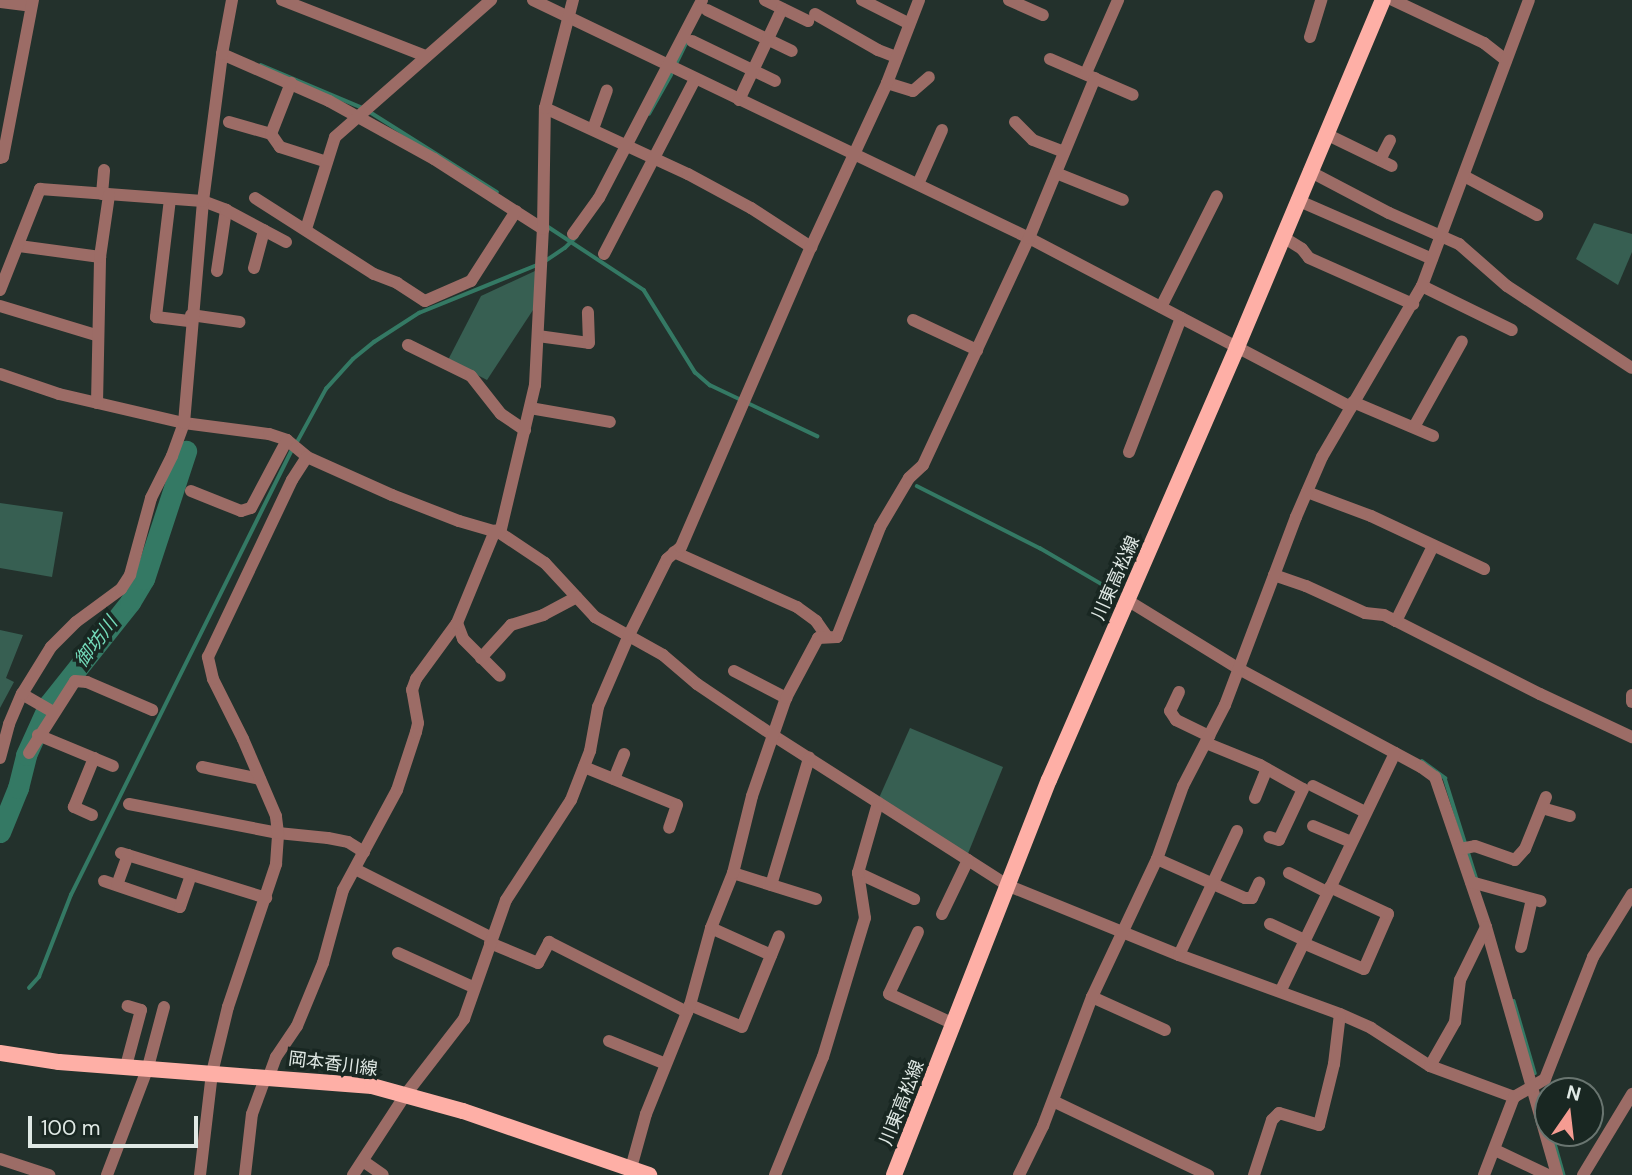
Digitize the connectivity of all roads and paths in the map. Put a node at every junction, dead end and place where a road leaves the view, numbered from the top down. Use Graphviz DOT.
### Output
graph roads {
  1 [pos="232,0"];
  2 [pos="282,0"];
  3 [pos="491,0"];
  4 [pos="533,0"];
  5 [pos="573,0"];
  6 [pos="765,0"];
  7 [pos="862,0"];
  8 [pos="919,0"];
  9 [pos="1009,0"];
  10 [pos="1118,0"];
  11 [pos="1320,0"];
  12 [pos="1383,0"];
  13 [pos="1393,0"];
  14 [pos="1529,0"];
  15 [pos="0,2"];
  16 [pos="32,3"];
  17 [pos="705,5"];
  18 [pos="782,9"];
  19 [pos="1043,15"];
  20 [pos="568,17"];
  21 [pos="908,23"];
  22 [pos="1310,37"];
  23 [pos="768,39"];
  24 [pos="692,41"];
  25 [pos="792,51"];
  26 [pos="222,54"];
  27 [pos="426,56"];
  28 [pos="897,57"];
  29 [pos="1050,59"];
  30 [pos="1506,60"];
  31 [pos="669,67"];
  32 [pos="753,71"];
  33 [pos="1090,75"];
  34 [pos="929,77"];
  35 [pos="695,79"];
  36 [pos="775,81"];
  37 [pos="291,83"];
  38 [pos="887,83"];
  39 [pos="607,90"];
  40 [pos="1133,95"];
  41 [pos="739,100"];
  42 [pos="545,108"];
  43 [pos="356,116"];
  44 [pos="229,122"];
  45 [pos="1015,122"];
  46 [pos="593,130"];
  47 [pos="942,130"];
  48 [pos="271,134"];
  49 [pos="1326,134"];
  50 [pos="1390,140"];
  51 [pos="628,145"];
  52 [pos="1064,152"];
  53 [pos="853,154"];
  54 [pos="655,157"];
  55 [pos="0,158"];
  56 [pos="327,162"];
  57 [pos="104,170"];
  58 [pos="1309,171"];
  59 [pos="1056,173"];
  60 [pos="1464,176"];
  61 [pos="918,184"];
  62 [pos="106,195"];
  63 [pos="1217,196"];
  64 [pos="255,198"];
  65 [pos="170,199"];
  66 [pos="1123,200"];
  67 [pos="1297,200"];
  68 [pos="203,201"];
  69 [pos="226,209"];
  70 [pos="516,211"];
  71 [pos="1537,215"];
  72 [pos="306,229"];
  73 [pos="543,229"];
  74 [pos="264,230"];
  75 [pos="573,234"];
  76 [pos="1441,234"];
  77 [pos="1283,237"];
  78 [pos="1029,238"];
  79 [pos="286,242"];
  80 [pos="19,246"];
  81 [pos="811,247"];
  82 [pos="604,254"];
  83 [pos="100,257"];
  84 [pos="1432,259"];
  85 [pos="254,268"];
  86 [pos="216,271"];
  87 [pos="1422,286"];
  88 [pos="0,290"];
  89 [pos="1413,304"];
  90 [pos="0,306"];
  91 [pos="1161,307"];
  92 [pos="588,312"];
  93 [pos="191,318"];
  94 [pos="1181,318"];
  95 [pos="913,320"];
  96 [pos="240,322"];
  97 [pos="1512,330"];
  98 [pos="96,335"];
  99 [pos="538,336"];
  100 [pos="1462,341"];
  101 [pos="408,345"];
  102 [pos="1237,348"];
  103 [pos="977,350"];
  104 [pos="1632,368"];
  105 [pos="0,374"];
  106 [pos="97,403"];
  107 [pos="1352,405"];
  108 [pos="530,408"];
  109 [pos="610,422"];
  110 [pos="184,423"];
  111 [pos="1414,427"];
  112 [pos="525,430"];
  113 [pos="1433,436"];
  114 [pos="287,440"];
  115 [pos="1129,452"];
  116 [pos="307,457"];
  117 [pos="191,491"];
  118 [pos="1307,492"];
  119 [pos="498,532"];
  120 [pos="1433,546"];
  121 [pos="674,551"];
  122 [pos="1484,569"];
  123 [pos="1274,575"];
  124 [pos="577,597"];
  125 [pos="1127,600"];
  126 [pos="1396,621"];
  127 [pos="457,623"];
  128 [pos="629,635"];
  129 [pos="827,637"];
  130 [pos="481,658"];
  131 [pos="1239,669"];
  132 [pos="734,671"];
  133 [pos="500,676"];
  134 [pos="1179,692"];
  135 [pos="22,694"];
  136 [pos="1632,695"];
  137 [pos="786,698"];
  138 [pos="1632,702"];
  139 [pos="152,710"];
  140 [pos="53,712"];
  141 [pos="38,735"];
  142 [pos="774,736"];
  143 [pos="1632,737"];
  144 [pos="1208,740"];
  145 [pos="1395,752"];
  146 [pos="29,753"];
  147 [pos="624,754"];
  148 [pos="0,758"];
  149 [pos="94,758"];
  150 [pos="810,758"];
  151 [pos="113,766"];
  152 [pos="202,767"];
  153 [pos="584,767"];
  154 [pos="1267,769"];
  155 [pos="260,779"];
  156 [pos="614,779"];
  157 [pos="1313,786"];
  158 [pos="1255,798"];
  159 [pos="878,803"];
  160 [pos="129,804"];
  161 [pos="1365,812"];
  162 [pos="92,815"];
  163 [pos="1570,816"];
  164 [pos="1313,826"];
  165 [pos="669,828"];
  166 [pos="1237,831"];
  167 [pos="278,833"];
  168 [pos="1269,837"];
  169 [pos="1351,842"];
  170 [pos="1464,848"];
  171 [pos="364,852"];
  172 [pos="1157,859"];
  173 [pos="968,860"];
  174 [pos="355,869"];
  175 [pos="733,873"];
  176 [pos="859,873"];
  177 [pos="1289,873"];
  178 [pos="191,875"];
  179 [pos="1475,882"];
  180 [pos="1211,883"];
  181 [pos="1259,883"];
  182 [pos="771,885"];
  183 [pos="1009,886"];
  184 [pos="1328,889"];
  185 [pos="1632,894"];
  186 [pos="266,898"];
  187 [pos="816,899"];
  188 [pos="914,899"];
  189 [pos="942,914"];
  190 [pos="1270,924"];
  191 [pos="1486,927"];
  192 [pos="711,928"];
  193 [pos="918,932"];
  194 [pos="1121,932"];
  195 [pos="779,936"];
  196 [pos="491,940"];
  197 [pos="1304,942"];
  198 [pos="1521,947"];
  199 [pos="398,953"];
  200 [pos="771,955"];
  201 [pos="1179,955"];
  202 [pos="473,987"];
  203 [pos="1281,990"];
  204 [pos="1092,997"];
  205 [pos="128,1006"];
  206 [pos="164,1007"];
  207 [pos="689,1009"];
  208 [pos="1340,1014"];
  209 [pos="954,1024"];
  210 [pos="1165,1030"];
  211 [pos="609,1041"];
  212 [pos="0,1053"];
  213 [pos="666,1065"];
  214 [pos="126,1066"];
  215 [pos="1430,1066"];
  216 [pos="148,1067"];
  217 [pos="212,1073"];
  218 [pos="267,1076"];
  219 [pos="1546,1077"];
  220 [pos="1534,1088"];
  221 [pos="406,1094"];
  222 [pos="1632,1094"];
  223 [pos="1514,1097"];
  224 [pos="1053,1101"];
  225 [pos="1550,1147"];
  226 [pos="1495,1150"];
  227 [pos="0,1158"];
  228 [pos="363,1161"];
  229 [pos="631,1168"];
  230 [pos="49,1175"];
  231 [pos="107,1175"];
  232 [pos="200,1175"];
  233 [pos="245,1175"];
  234 [pos="353,1175"];
  235 [pos="383,1175"];
  236 [pos="649,1175"];
  237 [pos="775,1175"];
  238 [pos="894,1175"];
  239 [pos="1019,1175"];
  240 [pos="1208,1175"];
  241 [pos="1254,1175"];
  242 [pos="1484,1175"];
  243 [pos="1548,1175"];
  244 [pos="1557,1175"];
  245 [pos="1583,1175"];
  1 -- 26 [label="street"];
  2 -- 27 [label="street"];
  3 -- 27 [label="street"];
  4 -- 20 [label="street"];
  5 -- 20 [label="street"];
  6 -- 18 [label="street"];
  7 -- 21 [label="street"];
  8 -- 21 [label="street"];
  9 -- 19 [label="street"];
  10 -- 33 [label="street"];
  11 -- 22 [label="street"];
  12 -- 49 [label="main road, 川東高松線"];
  13 -- 30 [label="street"];
  14 -- 30 [label="street"];
  15 -- 16 [label="street"];
  16 -- 55 [label="street"];
  17 -- 23 [label="street"];
  17 -- 31 [label="street"];
  18 -- 23 [label="street"];
  18 -- 28 [label="street"];
  20 -- 31 [label="street"];
  20 -- 42 [label="street"];
  21 -- 28 [label="street"];
  23 -- 25 [label="street"];
  23 -- 32 [label="street"];
  24 -- 32 [label="street"];
  26 -- 37 [label="street"];
  26 -- 68 [label="street"];
  27 -- 43 [label="street"];
  28 -- 38 [label="street"];
  29 -- 33 [label="street"];
  30 -- 60 [label="street"];
  31 -- 35 [label="street"];
  31 -- 51 [label="street"];
  32 -- 36 [label="street"];
  32 -- 41 [label="street"];
  33 -- 40 [label="street"];
  33 -- 52 [label="street"];
  34 -- 38 [label="street"];
  35 -- 41 [label="street"];
  35 -- 54 [label="street"];
  37 -- 43 [label="street"];
  37 -- 48 [label="street"];
  38 -- 53 [label="street"];
  39 -- 46 [label="street"];
  41 -- 53 [label="street"];
  42 -- 46 [label="street"];
  42 -- 73 [label="street"];
  43 -- 56 [label="street"];
  43 -- 70 [label="street"];
  44 -- 48 [label="street"];
  45 -- 52 [label="street"];
  46 -- 51 [label="street"];
  47 -- 61 [label="street"];
  48 -- 56 [label="street"];
  49 -- 50 [label="street"];
  49 -- 58 [label="main road, 川東高松線"];
  51 -- 54 [label="street"];
  51 -- 75 [label="street"];
  52 -- 59 [label="street"];
  53 -- 61 [label="street"];
  53 -- 81 [label="street"];
  54 -- 81 [label="street"];
  54 -- 82 [label="street"];
  56 -- 72 [label="street"];
  57 -- 62 [label="street"];
  58 -- 67 [label="main road, 川東高松線"];
  58 -- 76 [label="street"];
  59 -- 66 [label="street"];
  59 -- 78 [label="street"];
  60 -- 71 [label="street"];
  60 -- 76 [label="street"];
  61 -- 78 [label="street"];
  62 -- 65 [label="street"];
  62 -- 80 [label="street"];
  62 -- 83 [label="street"];
  63 -- 91 [label="street"];
  64 -- 72 [label="street"];
  65 -- 68 [label="street"];
  65 -- 93 [label="street"];
  67 -- 77 [label="main road, 川東高松線"];
  67 -- 84 [label="street"];
  68 -- 69 [label="street"];
  68 -- 93 [label="street"];
  69 -- 74 [label="street"];
  69 -- 86 [label="street"];
  70 -- 72 [label="street"];
  70 -- 73 [label="street"];
  73 -- 99 [label="street"];
  74 -- 79 [label="street"];
  74 -- 85 [label="street"];
  76 -- 84 [label="street"];
  76 -- 104 [label="street"];
  77 -- 89 [label="street"];
  77 -- 102 [label="main road, 川東高松線"];
  78 -- 91 [label="street"];
  78 -- 103 [label="street"];
  80 -- 83 [label="street"];
  80 -- 88 [label="street"];
  81 -- 121 [label="street"];
  83 -- 98 [label="street"];
  84 -- 87 [label="street"];
  87 -- 89 [label="street"];
  87 -- 97 [label="street"];
  89 -- 107 [label="street"];
  90 -- 98 [label="street"];
  91 -- 94 [label="street"];
  92 -- 99 [label="street"];
  93 -- 96 [label="street"];
  93 -- 110 [label="street"];
  94 -- 102 [label="street"];
  94 -- 115 [label="street"];
  95 -- 103 [label="street"];
  98 -- 106 [label="street"];
  99 -- 108 [label="street"];
  100 -- 111 [label="street"];
  101 -- 112 [label="street"];
  102 -- 107 [label="street"];
  102 -- 125 [label="main road, 川東高松線"];
  103 -- 129 [label="street"];
  105 -- 106 [label="street"];
  106 -- 110 [label="street"];
  107 -- 111 [label="street"];
  107 -- 118 [label="street"];
  108 -- 109 [label="street"];
  108 -- 112 [label="street"];
  110 -- 114 [label="street"];
  110 -- 135 [label="street"];
  111 -- 113 [label="street"];
  112 -- 119 [label="street"];
  114 -- 116 [label="street"];
  114 -- 117 [label="street"];
  116 -- 119 [label="street"];
  116 -- 155 [label="street"];
  118 -- 120 [label="street"];
  118 -- 123 [label="street"];
  119 -- 124 [label="street"];
  119 -- 127 [label="street"];
  120 -- 122 [label="street"];
  120 -- 126 [label="street"];
  121 -- 128 [label="street"];
  121 -- 129 [label="street"];
  123 -- 126 [label="street"];
  123 -- 131 [label="street"];
  124 -- 128 [label="street"];
  124 -- 130 [label="street"];
  125 -- 131 [label="street"];
  125 -- 183 [label="main road, 川東高松線"];
  126 -- 143 [label="street"];
  127 -- 130 [label="street"];
  127 -- 171 [label="street"];
  128 -- 142 [label="street"];
  128 -- 153 [label="street"];
  129 -- 137 [label="street"];
  130 -- 133 [label="street"];
  131 -- 144 [label="street"];
  131 -- 145 [label="street"];
  132 -- 137 [label="street"];
  134 -- 144 [label="street"];
  135 -- 140 [label="street"];
  135 -- 148 [label="street"];
  136 -- 138 [label="street"];
  137 -- 142 [label="street"];
  139 -- 140 [label="street"];
  140 -- 141 [label="street"];
  141 -- 146 [label="street"];
  141 -- 149 [label="street"];
  142 -- 150 [label="street"];
  142 -- 175 [label="street"];
  144 -- 154 [label="street"];
  144 -- 172 [label="street"];
  145 -- 161 [label="street"];
  145 -- 170 [label="street"];
  147 -- 156 [label="street"];
  149 -- 151 [label="street"];
  149 -- 162 [label="street"];
  150 -- 159 [label="street"];
  150 -- 182 [label="street"];
  152 -- 155 [label="street"];
  153 -- 156 [label="street"];
  153 -- 196 [label="street"];
  154 -- 158 [label="street"];
  154 -- 168 [label="street"];
  155 -- 167 [label="street"];
  156 -- 165 [label="street"];
  157 -- 161 [label="street"];
  159 -- 173 [label="street"];
  159 -- 176 [label="street"];
  160 -- 167 [label="street"];
  161 -- 169 [label="street"];
  163 -- 170 [label="street"];
  164 -- 169 [label="street"];
  166 -- 180 [label="street"];
  167 -- 171 [label="street"];
  167 -- 186 [label="street"];
  169 -- 184 [label="street"];
  170 -- 179 [label="street"];
  171 -- 174 [label="street"];
  172 -- 180 [label="street"];
  172 -- 194 [label="street"];
  173 -- 183 [label="street"];
  173 -- 189 [label="street"];
  174 -- 196 [label="street"];
  174 -- 218 [label="street"];
  175 -- 182 [label="street"];
  175 -- 192 [label="street"];
  176 -- 188 [label="street"];
  176 -- 237 [label="street"];
  177 -- 184 [label="street"];
  178 -- 178 [label="street"];
  178 -- 186 [label="street"];
  179 -- 191 [label="street"];
  179 -- 198 [label="street"];
  180 -- 181 [label="street"];
  180 -- 201 [label="street"];
  182 -- 187 [label="street"];
  183 -- 194 [label="street"];
  183 -- 209 [label="main road, 川東高松線"];
  184 -- 197 [label="street"];
  184 -- 197 [label="street"];
  185 -- 219 [label="street"];
  186 -- 217 [label="street"];
  190 -- 197 [label="street"];
  191 -- 215 [label="street"];
  191 -- 220 [label="street"];
  192 -- 200 [label="street"];
  192 -- 207 [label="street"];
  193 -- 209 [label="street"];
  194 -- 201 [label="street"];
  194 -- 204 [label="street"];
  195 -- 200 [label="street"];
  196 -- 202 [label="street"];
  196 -- 207 [label="street"];
  197 -- 203 [label="street"];
  199 -- 202 [label="street"];
  200 -- 207 [label="street"];
  201 -- 203 [label="street"];
  202 -- 221 [label="street"];
  203 -- 208 [label="street"];
  204 -- 210 [label="street"];
  204 -- 224 [label="street"];
  205 -- 214 [label="street"];
  206 -- 216 [label="street"];
  207 -- 213 [label="street"];
  208 -- 215 [label="street"];
  208 -- 241 [label="street"];
  209 -- 238 [label="main road, 川東高松線"];
  211 -- 213 [label="street"];
  212 -- 214 [label="main road, 岡本香川線"];
  213 -- 229 [label="street"];
  214 -- 216 [label="main road, 岡本香川線"];
  215 -- 223 [label="street"];
  216 -- 217 [label="main road, 岡本香川線"];
  216 -- 231 [label="street"];
  217 -- 218 [label="main road, 岡本香川線"];
  217 -- 232 [label="street"];
  218 -- 221 [label="main road, 岡本香川線"];
  218 -- 233 [label="street"];
  220 -- 223 [label="street"];
  221 -- 228 [label="street"];
  221 -- 229 [label="main road, 岡本香川線"];
  222 -- 245 [label="street"];
  223 -- 226 [label="street"];
  224 -- 239 [label="street"];
  224 -- 240 [label="street"];
  225 -- 244 [label="street"];
  226 -- 242 [label="street"];
  226 -- 243 [label="street"];
  227 -- 230 [label="street"];
  228 -- 234 [label="street"];
  228 -- 235 [label="street"];
  229 -- 236 [label="main road, 岡本香川線"];
}
